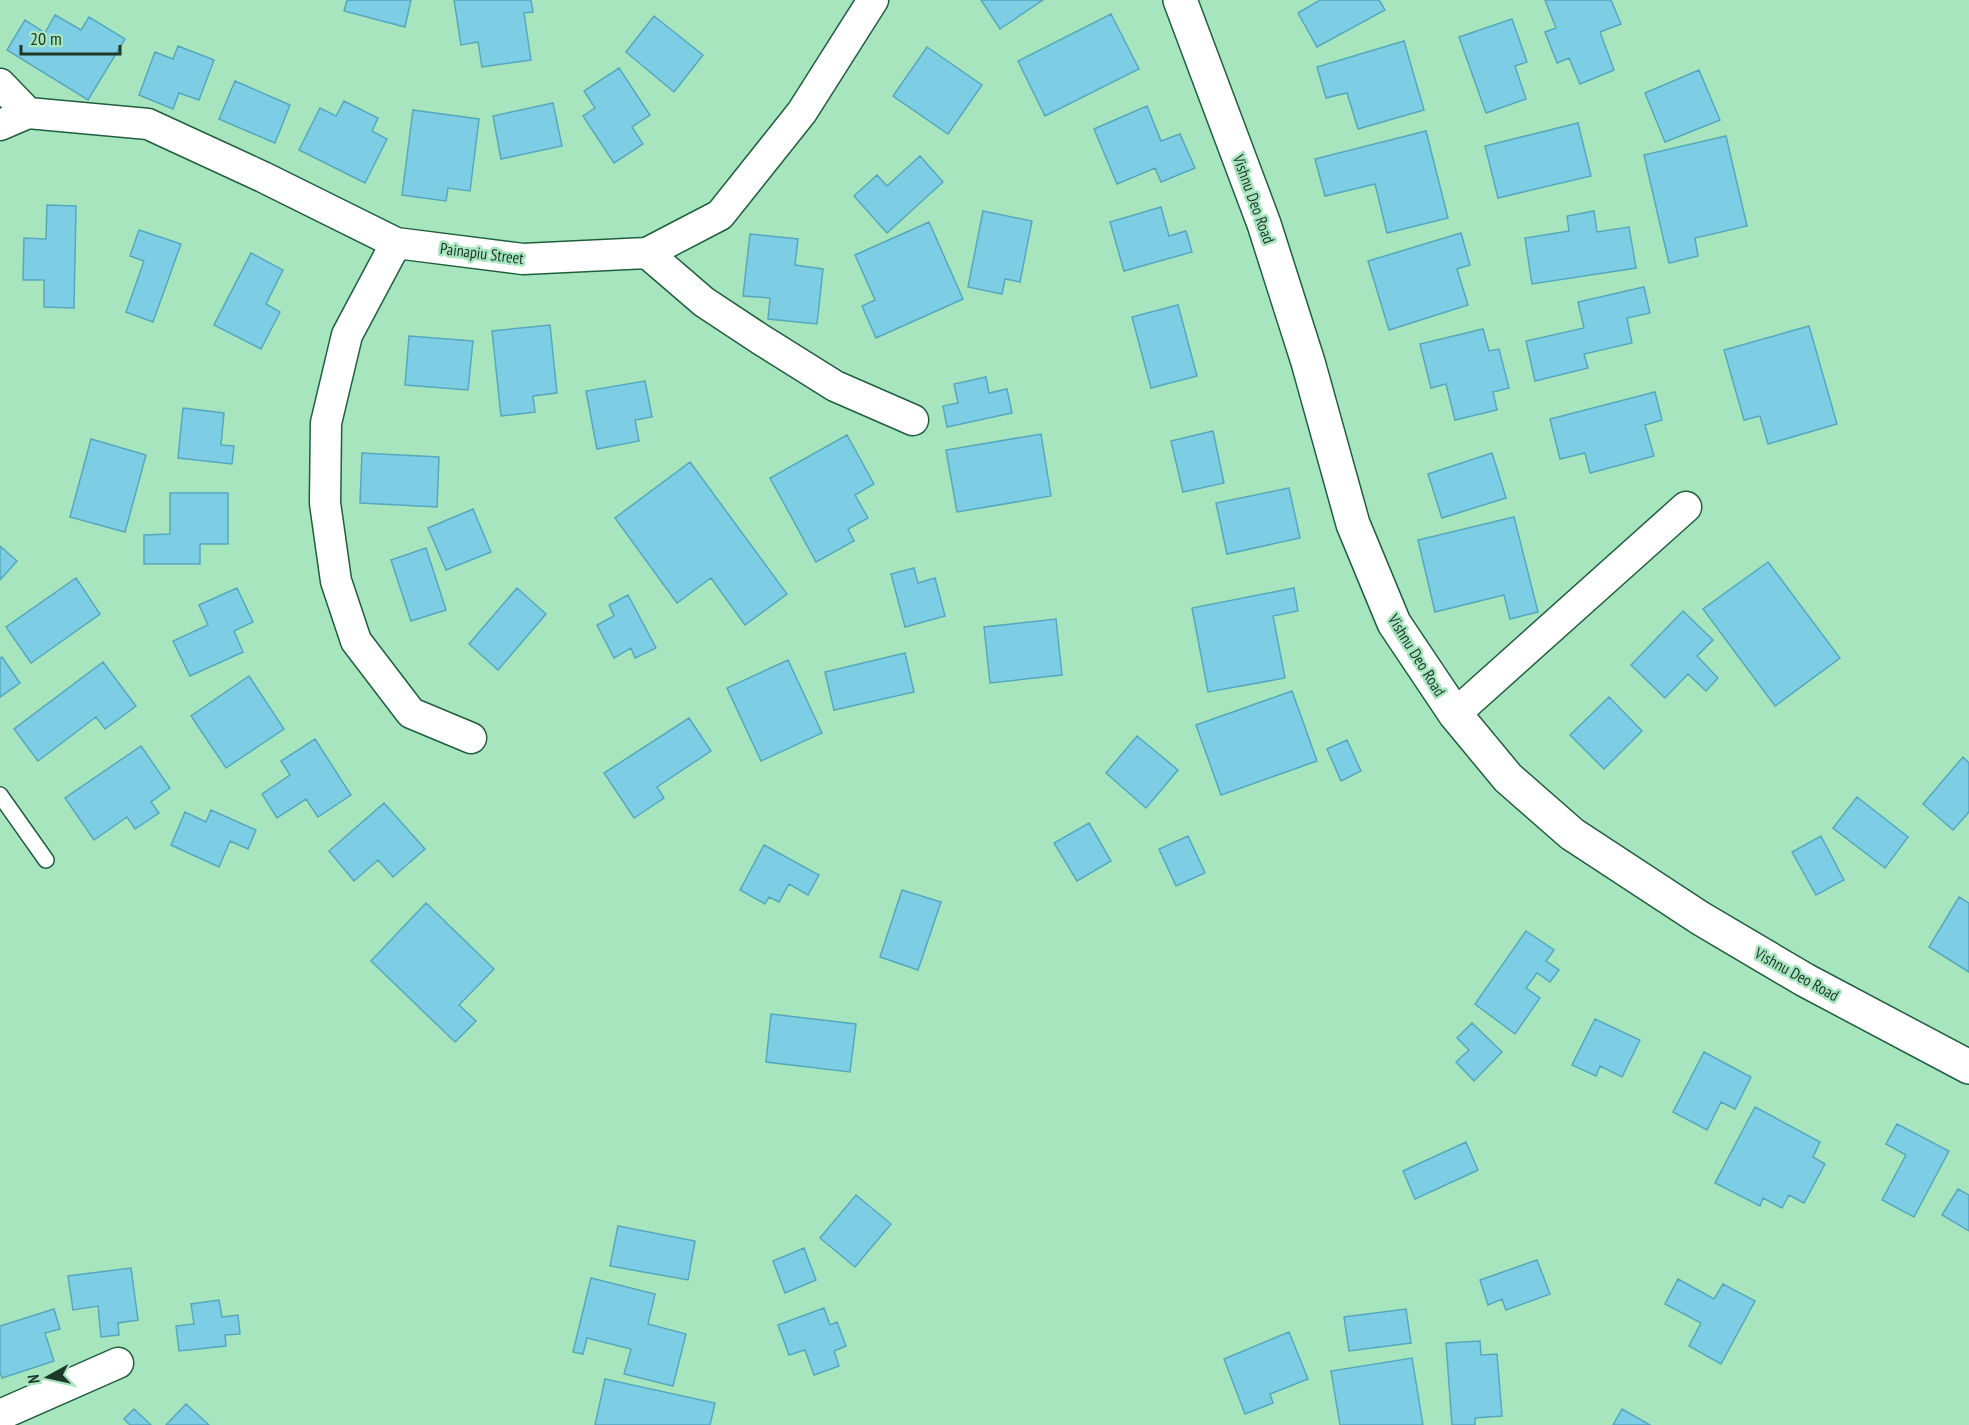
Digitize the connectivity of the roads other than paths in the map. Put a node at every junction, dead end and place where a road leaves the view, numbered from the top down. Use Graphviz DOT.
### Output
graph roads {
  1 [pos="873,0"];
  2 [pos="1179,0"];
  3 [pos="0,84"];
  4 [pos="27,113"];
  5 [pos="0,125"];
  6 [pos="396,243"];
  7 [pos="646,253"];
  8 [pos="913,420"];
  9 [pos="1686,507"];
  10 [pos="1455,714"];
  11 [pos="471,738"];
  12 [pos="0,795"];
  13 [pos="46,860"];
  14 [pos="1969,1067"];
  15 [pos="118,1363"];
  16 [pos="0,1415"];
  1 -- 7 [label="street, Painapiu Street"];
  2 -- 10 [label="street, Vishnu Deo Road"];
  3 -- 4 [label="street"];
  4 -- 5 [label="street, Painapiu Street"];
  4 -- 6 [label="street, Painapiu Street"];
  6 -- 7 [label="street, Painapiu Street"];
  6 -- 11 [label="street"];
  7 -- 8 [label="street"];
  9 -- 10 [label="street"];
  10 -- 14 [label="street, Vishnu Deo Road"];
  12 -- 13 [label="lane"];
  15 -- 16 [label="street"];
}
